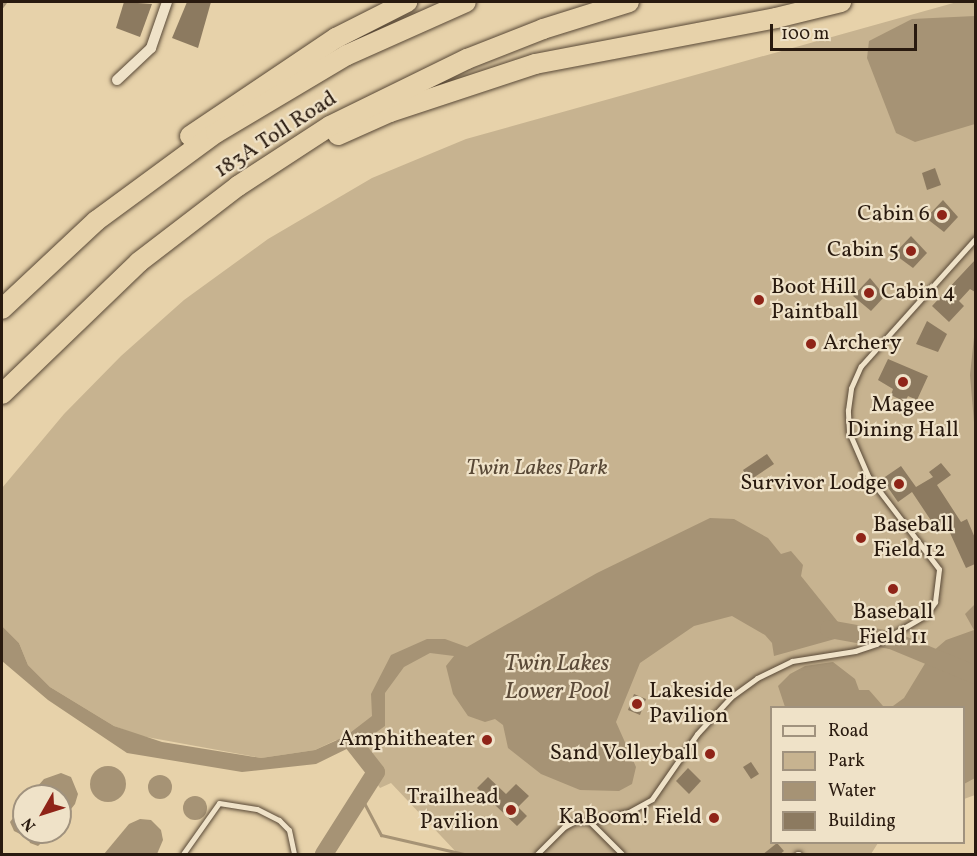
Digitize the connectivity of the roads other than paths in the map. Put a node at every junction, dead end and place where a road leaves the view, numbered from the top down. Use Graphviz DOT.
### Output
graph roads {
  1 [pos="167,2"];
  2 [pos="407,2"];
  3 [pos="466,2"];
  4 [pos="629,2"];
  5 [pos="842,2"];
  6 [pos="117,80"];
  7 [pos="269,165"];
  8 [pos="142,185"];
  9 [pos="975,238"];
  10 [pos="2,309"];
  11 [pos="2,394"];
  12 [pos="589,821"];
  13 [pos="183,855"];
  14 [pos="294,855"];
  15 [pos="537,855"];
  16 [pos="622,855"];
  1 -- 6 [label="street"];
  2 -- 8 [label="highway"];
  3 -- 8 [label="highway, 183A Toll Road"];
  4 -- 7 [label="highway, 183A Toll Road"];
  5 -- 7 [label="highway"];
  7 -- 11 [label="highway, 183A Toll Road"];
  8 -- 10 [label="highway, 183A Toll Road"];
  9 -- 12 [label="lane"];
  12 -- 15 [label="lane"];
  12 -- 16 [label="lane"];
  13 -- 14 [label="lane"];
}
